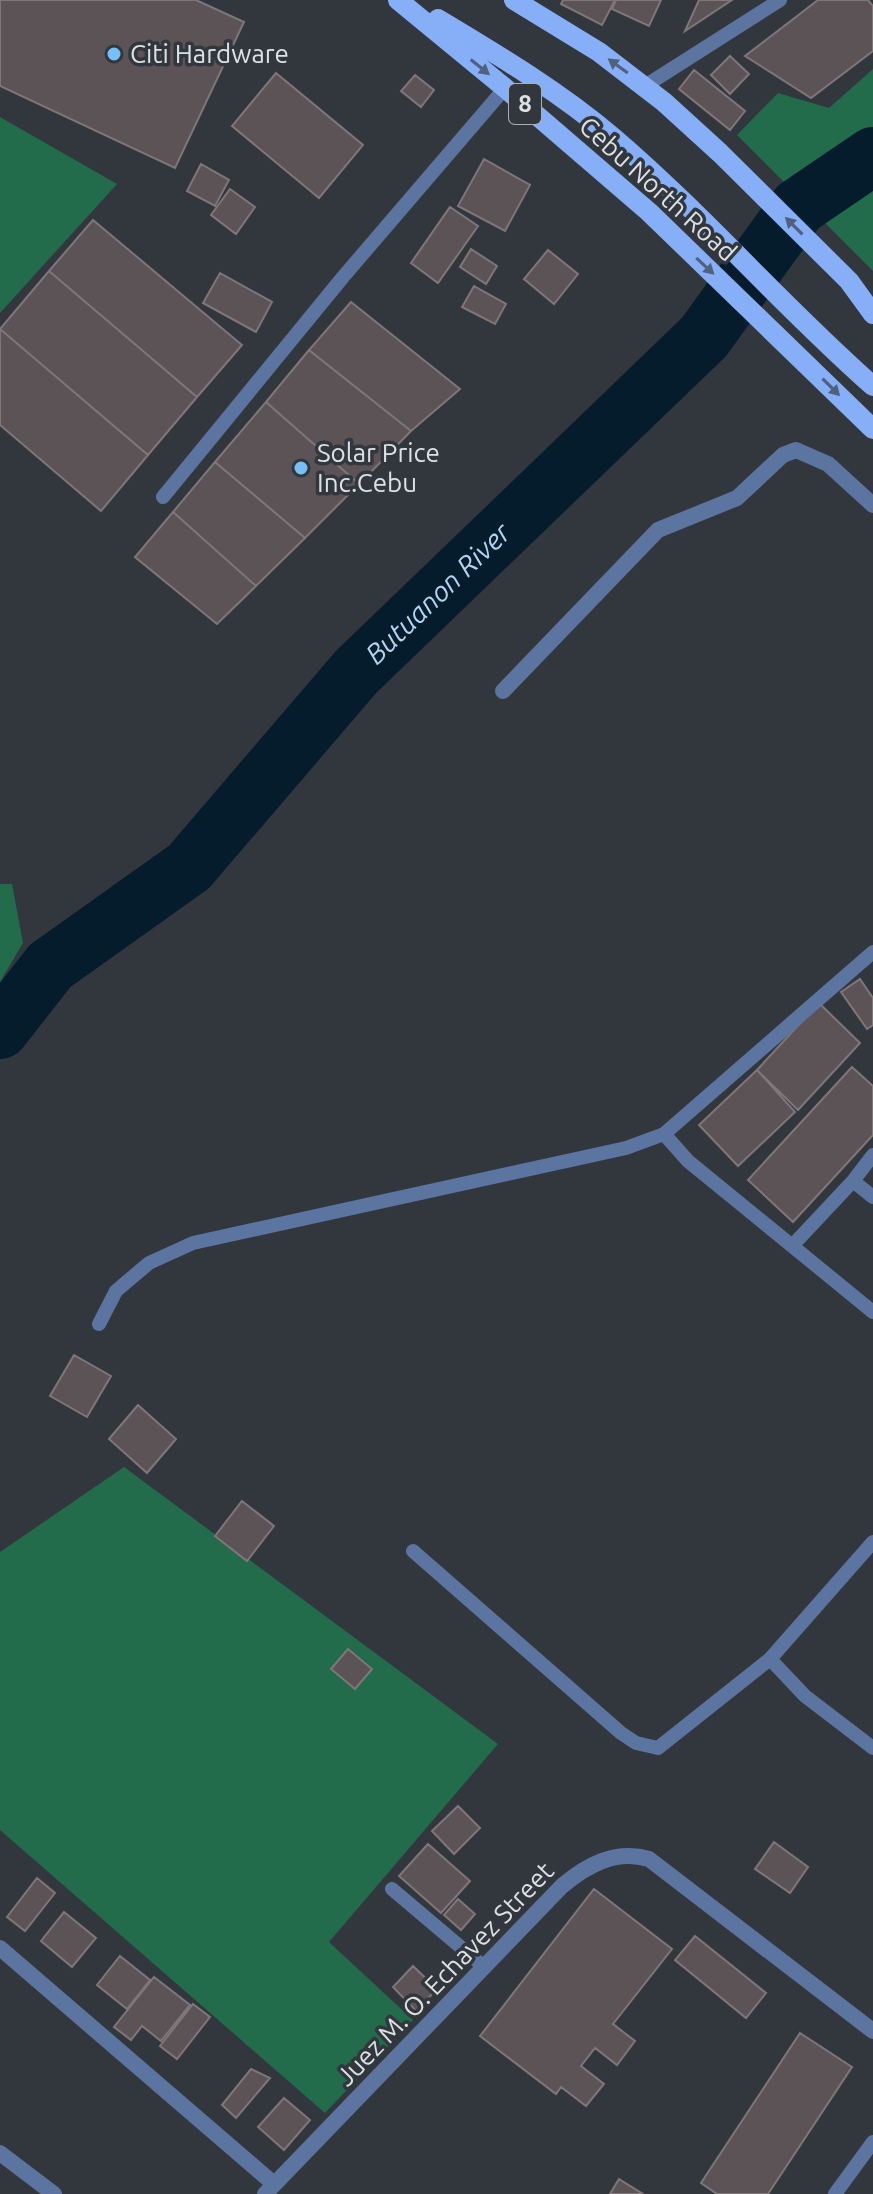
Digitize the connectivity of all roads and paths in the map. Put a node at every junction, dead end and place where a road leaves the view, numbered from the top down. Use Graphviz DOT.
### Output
graph roads {
  1 [pos="398,0"];
  2 [pos="407,0"];
  3 [pos="514,0"];
  4 [pos="780,0"];
  5 [pos="645,86"];
  6 [pos="505,88"];
  7 [pos="873,314"];
  8 [pos="873,386"];
  9 [pos="873,429"];
  10 [pos="163,497"];
  11 [pos="873,505"];
  12 [pos="503,691"];
  13 [pos="873,952"];
  14 [pos="664,1134"];
  15 [pos="873,1155"];
  16 [pos="853,1181"];
  17 [pos="873,1197"];
  18 [pos="792,1246"];
  19 [pos="873,1312"];
  20 [pos="99,1324"];
  21 [pos="873,1542"];
  22 [pos="413,1551"];
  23 [pos="770,1659"];
  24 [pos="873,1748"];
  25 [pos="392,1889"];
  26 [pos="0,1948"];
  27 [pos="483,1966"];
  28 [pos="873,2031"];
  29 [pos="873,2142"];
  30 [pos="0,2153"];
  31 [pos="270,2189"];
  32 [pos="54,2194"];
  33 [pos="835,2194"];
  1 -- 6 [label="main road, Cebu North Road / 8, one-way"];
  2 -- 8 [label="main road"];
  5 -- 3 [label="main road, one-way"];
  4 -- 5 [label="lane"];
  7 -- 5 [label="main road, one-way"];
  6 -- 9 [label="main road, Cebu North Road / 8, one-way"];
  6 -- 10 [label="lane"];
  11 -- 12 [label="street"];
  13 -- 14 [label="lane"];
  14 -- 18 [label="lane"];
  14 -- 20 [label="lane"];
  15 -- 16 [label="lane"];
  16 -- 17 [label="lane"];
  16 -- 18 [label="lane"];
  18 -- 19 [label="lane"];
  21 -- 23 [label="lane"];
  22 -- 23 [label="lane"];
  23 -- 24 [label="lane"];
  25 -- 27 [label="lane"];
  26 -- 31 [label="street"];
  27 -- 28 [label="street, Juez M. O. Echavez Street"];
  27 -- 31 [label="street, Juez M. O. Echavez Street"];
  29 -- 33 [label="lane"];
  30 -- 32 [label="street"];
}
